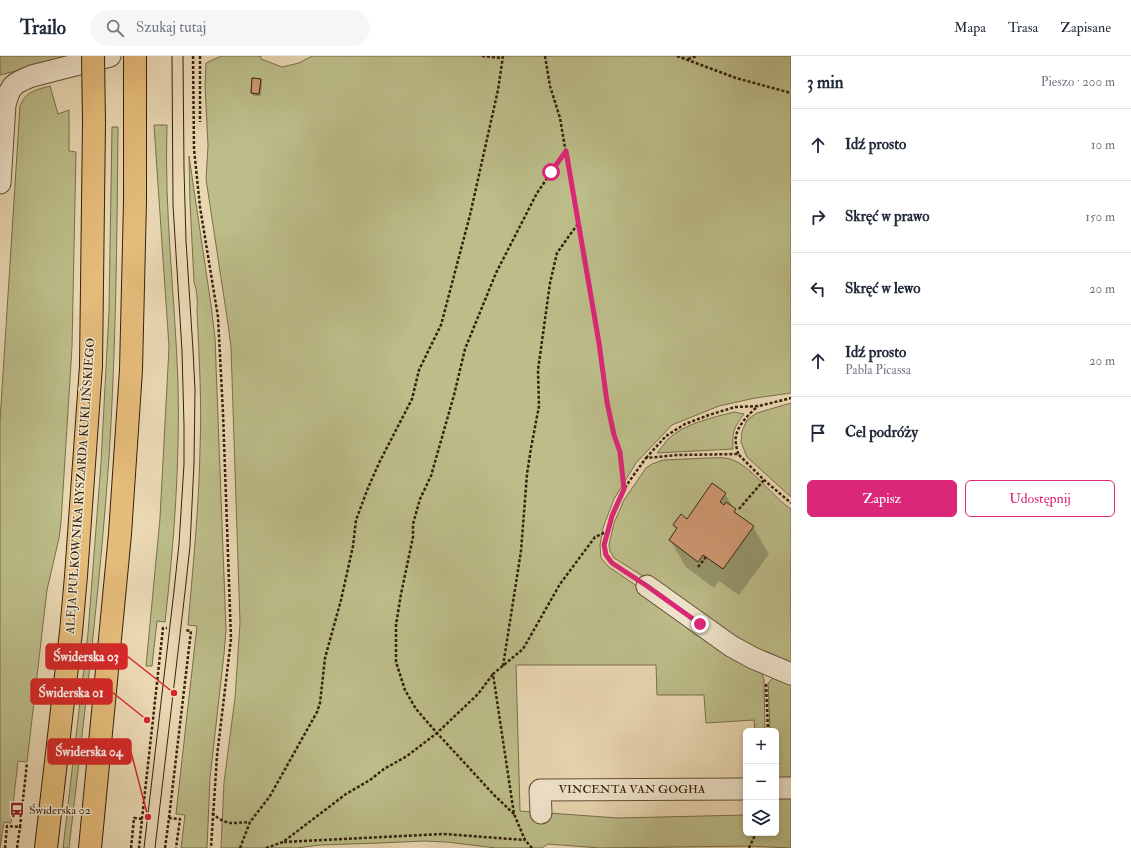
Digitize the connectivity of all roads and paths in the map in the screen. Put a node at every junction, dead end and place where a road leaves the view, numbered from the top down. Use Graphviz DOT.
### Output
graph roads {
  1 [pos="93,56"];
  2 [pos="110,56"];
  3 [pos="135,56"];
  4 [pos="193,56"];
  5 [pos="200,56"];
  6 [pos="482,56"];
  7 [pos="545,56"];
  8 [pos="677,56"];
  9 [pos="697,56"];
  10 [pos="503,57"];
  11 [pos="687,59"];
  12 [pos="791,93"];
  13 [pos="200,122"];
  14 [pos="566,151"];
  15 [pos="0,183"];
  16 [pos="578,224"];
  17 [pos="791,398"];
  18 [pos="758,406"];
  19 [pos="738,454"];
  20 [pos="646,458"];
  21 [pos="764,480"];
  22 [pos="624,489"];
  23 [pos="791,503"];
  24 [pos="739,509"];
  25 [pos="608,531"];
  26 [pos="706,557"];
  27 [pos="698,567"];
  28 [pos="647,586"];
  29 [pos="167,628"];
  30 [pos="185,630"];
  31 [pos="765,664"];
  32 [pos="503,666"];
  33 [pos="493,674"];
  34 [pos="791,674"];
  35 [pos="768,728"];
  36 [pos="437,733"];
  37 [pos="27,763"];
  38 [pos="779,788"];
  39 [pos="791,788"];
  40 [pos="743,789"];
  41 [pos="212,813"];
  42 [pos="541,813"];
  43 [pos="514,814"];
  44 [pos="169,818"];
  45 [pos="142,819"];
  46 [pos="250,822"];
  47 [pos="20,827"];
  48 [pos="755,836"];
  49 [pos="525,840"];
  50 [pos="283,842"];
  51 [pos="5,848"];
  52 [pos="17,848"];
  53 [pos="46,848"];
  54 [pos="90,848"];
  55 [pos="131,848"];
  56 [pos="139,848"];
  57 [pos="166,848"];
  58 [pos="176,848"];
  59 [pos="211,848"];
  60 [pos="240,848"];
  61 [pos="266,848"];
  62 [pos="532,848"];
  63 [pos="749,848"];
  1 -- 53 [label="main road, ALEJA PUŁKOWNIKA RYSZARDA KUKLIŃSKIEGO, bridge"];
  2 -- 15 [label="street"];
  3 -- 54 [label="main road"];
  4 -- 41 [label="path"];
  5 -- 13 [label="path"];
  6 -- 10 [label="path"];
  7 -- 14 [label="path"];
  8 -- 11 [label="path"];
  9 -- 11 [label="path"];
  10 -- 46 [label="path"];
  11 -- 12 [label="path"];
  14 -- 16 [label="path"];
  14 -- 36 [label="path"];
  16 -- 22 [label="path"];
  16 -- 32 [label="path"];
  17 -- 18 [label="path"];
  18 -- 19 [label="path"];
  18 -- 20 [label="path"];
  19 -- 20 [label="path"];
  19 -- 21 [label="path"];
  20 -- 22 [label="path"];
  21 -- 23 [label="path"];
  21 -- 24 [label="path"];
  22 -- 25 [label="path"];
  25 -- 28 [label="path"];
  25 -- 32 [label="path"];
  26 -- 27 [label="path"];
  28 -- 31 [label="street"];
  29 -- 45 [label="path"];
  30 -- 44 [label="path"];
  31 -- 34 [label="street"];
  31 -- 35 [label="path"];
  32 -- 33 [label="path"];
  33 -- 36 [label="path"];
  33 -- 43 [label="path"];
  36 -- 43 [label="path"];
  36 -- 50 [label="path"];
  37 -- 47 [label="path"];
  38 -- 39 [label="street"];
  40 -- 42 [label="street, VINCENTA VAN GOGHA"];
  41 -- 46 [label="path"];
  41 -- 59 [label="path"];
  43 -- 49 [label="path"];
  44 -- 57 [label="path"];
  44 -- 58 [label="path"];
  45 -- 55 [label="path"];
  45 -- 56 [label="path"];
  46 -- 60 [label="path"];
  47 -- 51 [label="path"];
  47 -- 52 [label="path"];
  48 -- 63 [label="path"];
  49 -- 50 [label="path"];
  49 -- 62 [label="path"];
  50 -- 61 [label="path"];
}
